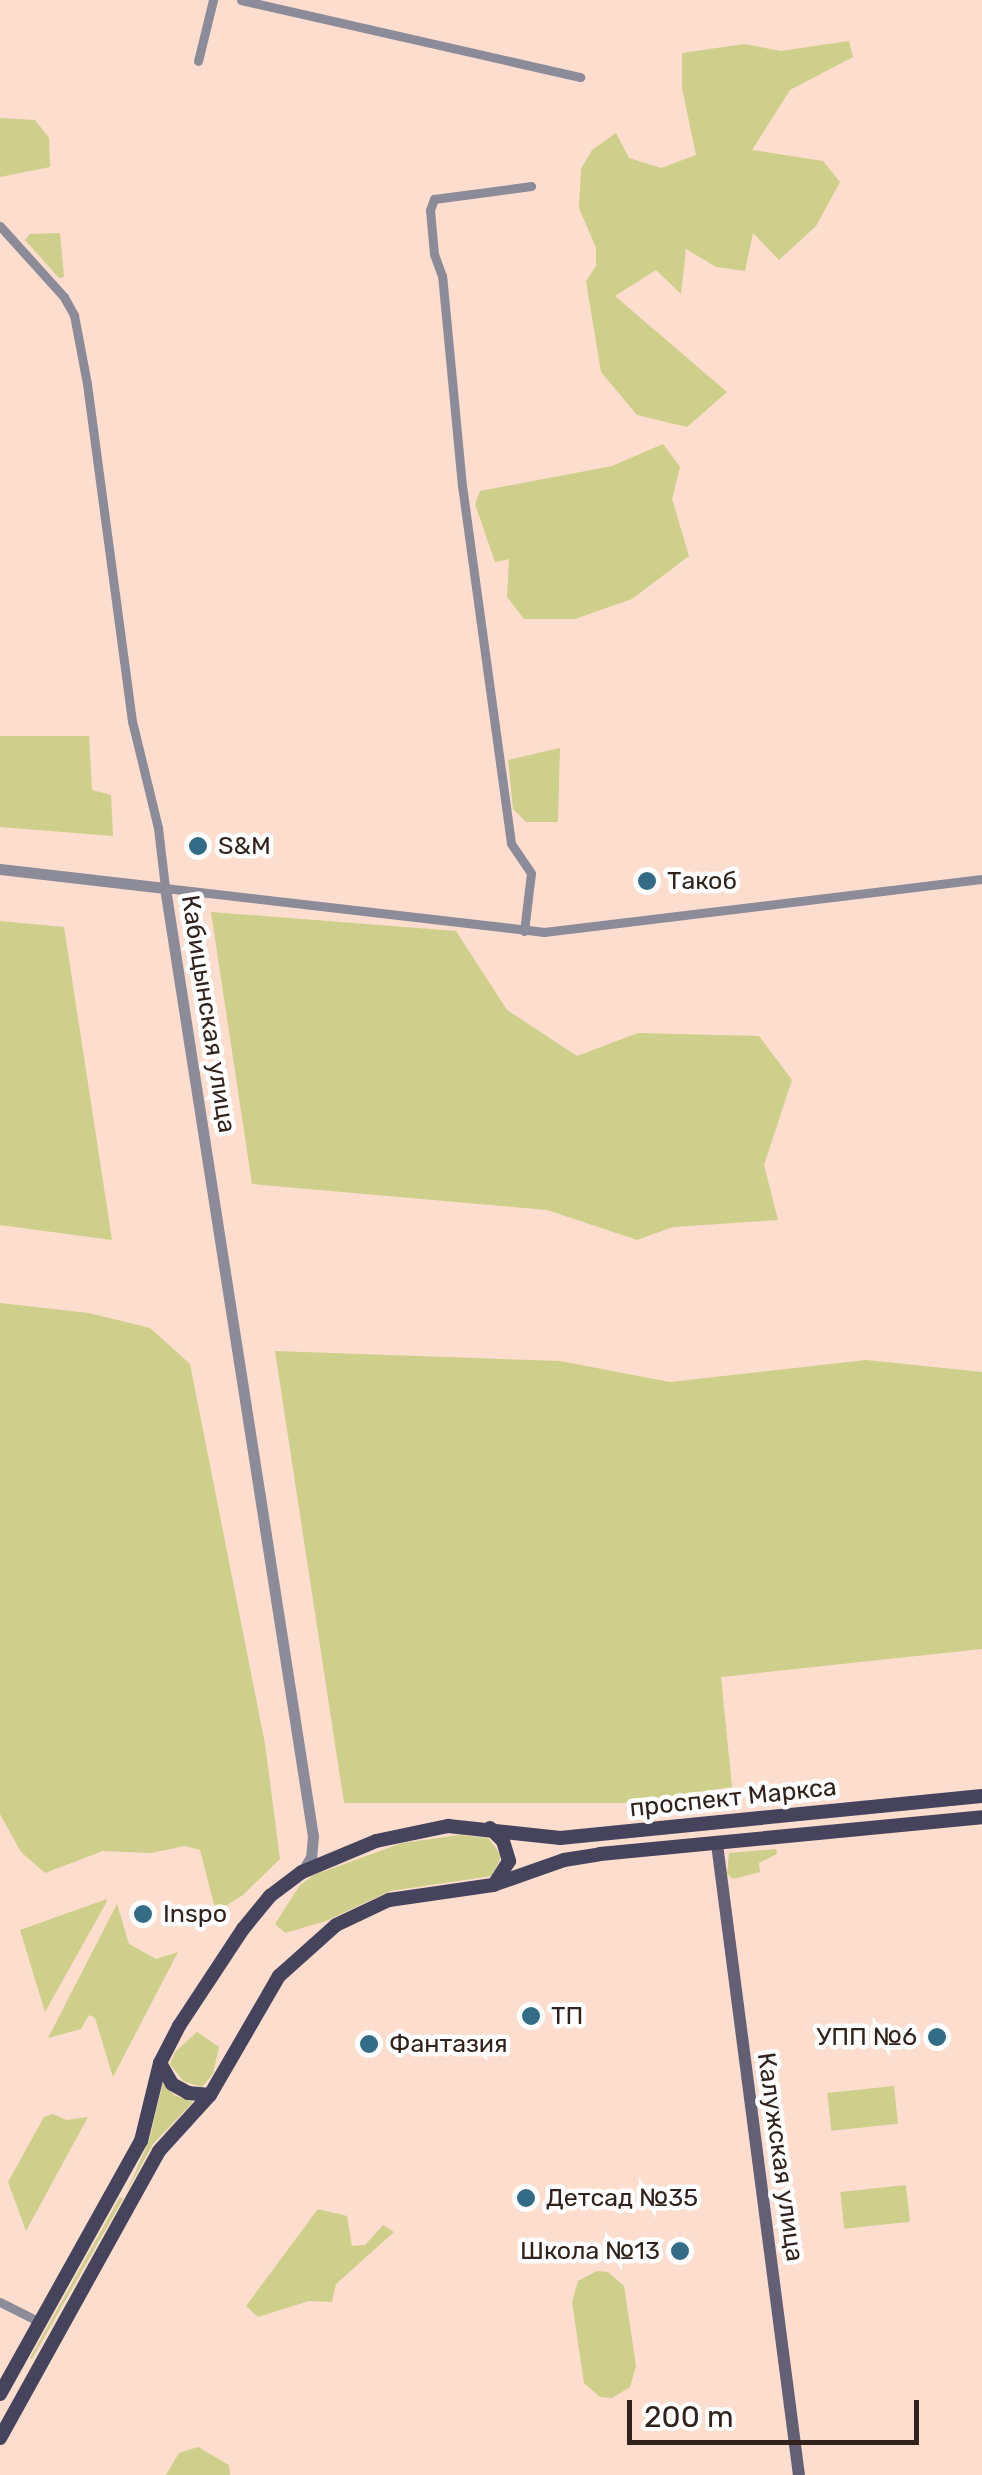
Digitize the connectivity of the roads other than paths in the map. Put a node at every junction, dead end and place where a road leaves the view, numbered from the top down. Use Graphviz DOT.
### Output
graph roads {
  1 [pos="213,0"];
  2 [pos="241,0"];
  3 [pos="198,62"];
  4 [pos="580,77"];
  5 [pos="531,186"];
  6 [pos="0,226"];
  7 [pos="0,869"];
  8 [pos="982,879"];
  9 [pos="166,888"];
  10 [pos="524,931"];
  11 [pos="982,1796"];
  12 [pos="982,1816"];
  13 [pos="715,1822"];
  14 [pos="489,1827"];
  15 [pos="314,1836"];
  16 [pos="716,1844"];
  17 [pos="337,1856"];
  18 [pos="302,1872"];
  19 [pos="493,1885"];
  20 [pos="160,2064"];
  21 [pos="210,2095"];
  22 [pos="0,2302"];
  23 [pos="40,2322"];
  24 [pos="15,2367"];
  25 [pos="34,2377"];
  26 [pos="0,2394"];
  27 [pos="0,2438"];
  28 [pos="799,2475"];
  1 -- 3 [label="street"];
  2 -- 4 [label="street"];
  5 -- 10 [label="street"];
  6 -- 9 [label="street, Кабицынская улица"];
  7 -- 9 [label="street"];
  8 -- 10 [label="street"];
  9 -- 10 [label="street"];
  9 -- 15 [label="street, Кабицынская улица"];
  11 -- 13 [label="main road, проспект Маркса"];
  12 -- 16 [label="main road, проспект Маркса"];
  13 -- 14 [label="main road, проспект Маркса"];
  13 -- 16 [label="main road"];
  14 -- 17 [label="main road, проспект Маркса"];
  14 -- 19 [label="main road"];
  15 -- 17 [label="street"];
  15 -- 18 [label="street"];
  16 -- 19 [label="main road, проспект Маркса"];
  16 -- 28 [label="main road, Калужская улица"];
  17 -- 18 [label="main road, проспект Маркса"];
  18 -- 20 [label="main road, проспект Маркса"];
  19 -- 21 [label="main road, проспект Маркса"];
  20 -- 21 [label="main road"];
  20 -- 23 [label="main road, проспект Маркса"];
  21 -- 25 [label="main road, проспект Маркса"];
  22 -- 23 [label="street"];
  23 -- 24 [label="main road, проспект Маркса"];
  24 -- 25 [label="main road"];
  24 -- 26 [label="main road, проспект Маркса"];
  25 -- 27 [label="main road, проспект Маркса"];
}
